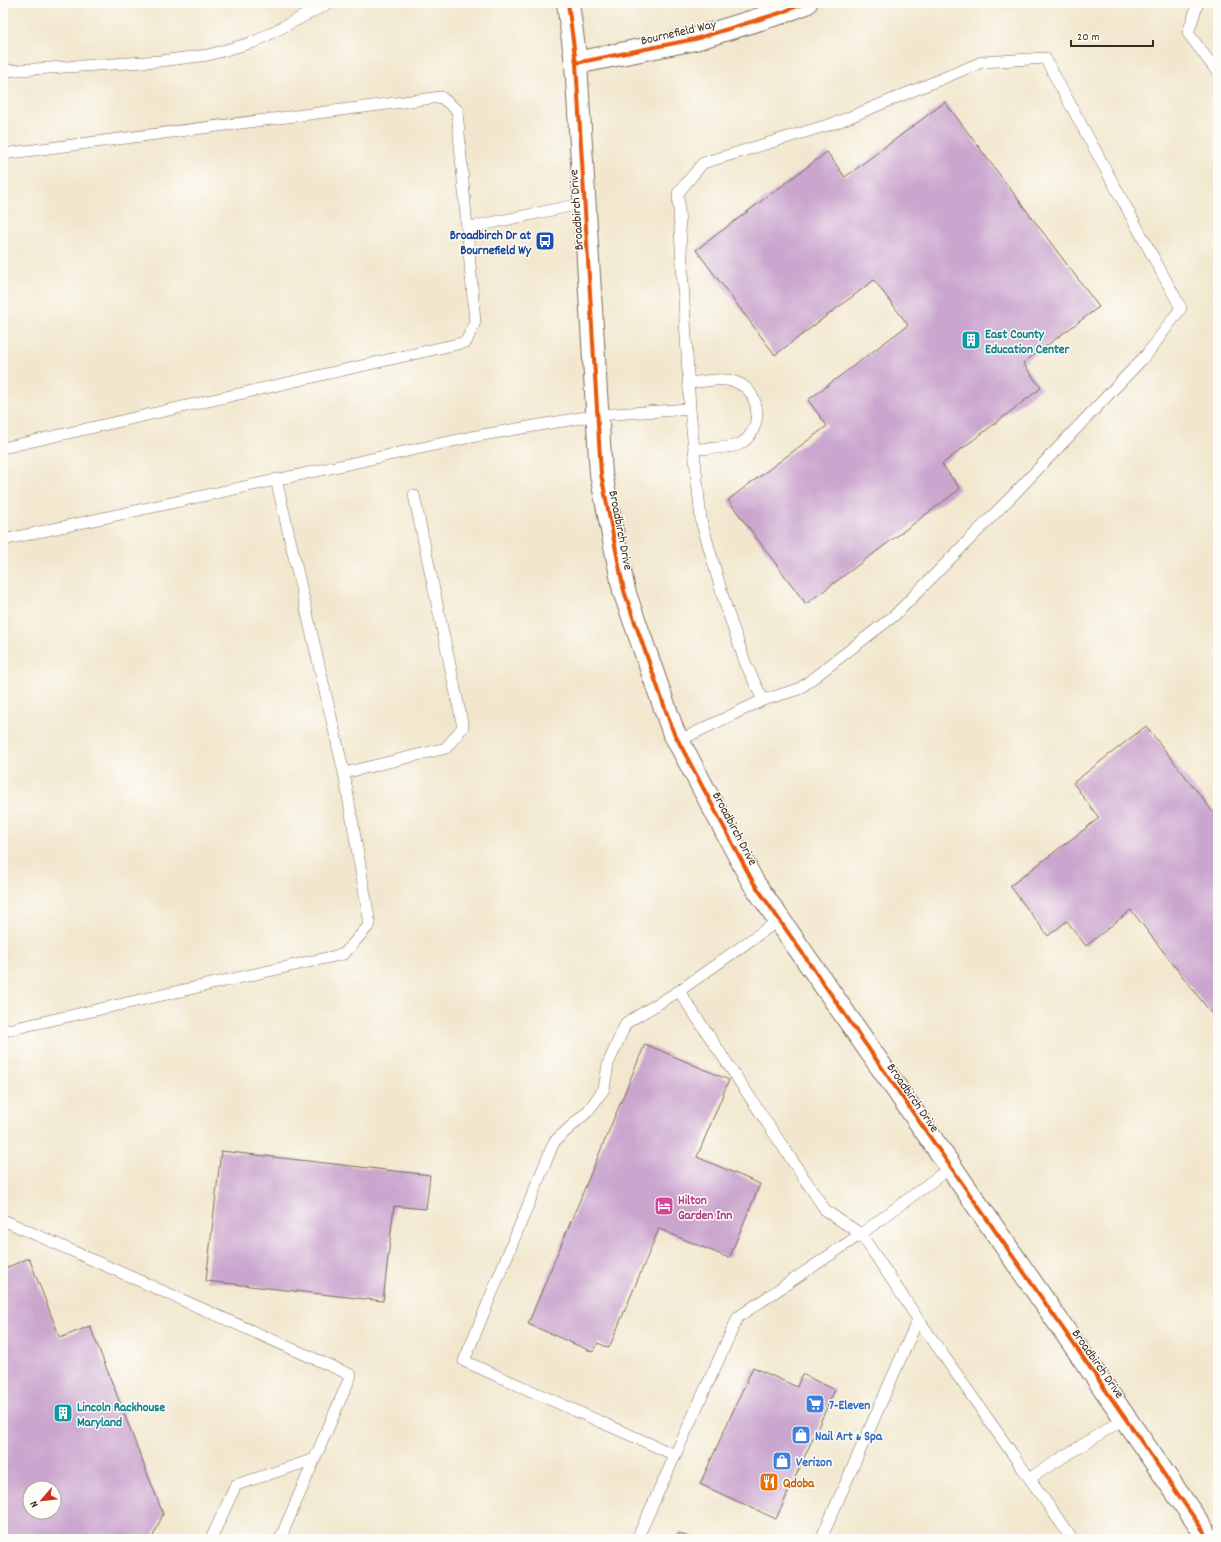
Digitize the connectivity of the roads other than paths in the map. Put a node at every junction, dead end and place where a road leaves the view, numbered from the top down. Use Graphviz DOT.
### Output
graph roads {
  1 [pos="329,3"];
  2 [pos="806,3"];
  3 [pos="1198,3"];
  4 [pos="563,7"];
  5 [pos="576,63"];
  6 [pos="3,71"];
  7 [pos="1218,73"];
  8 [pos="3,154"];
  9 [pos="585,203"];
  10 [pos="467,228"];
  11 [pos="689,384"];
  12 [pos="690,408"];
  13 [pos="598,415"];
  14 [pos="3,448"];
  15 [pos="694,449"];
  16 [pos="276,479"];
  17 [pos="414,495"];
  18 [pos="3,540"];
  19 [pos="763,700"];
  20 [pos="678,741"];
  21 [pos="344,773"];
  22 [pos="779,920"];
  23 [pos="679,991"];
  24 [pos="3,1031"];
  25 [pos="951,1167"];
  26 [pos="3,1220"];
  27 [pos="861,1234"];
  28 [pos="918,1319"];
  29 [pos="1125,1418"];
  30 [pos="675,1455"];
  31 [pos="315,1459"];
  32 [pos="1030,1478"];
  33 [pos="211,1539"];
  34 [pos="280,1539"];
  35 [pos="638,1539"];
  36 [pos="820,1539"];
  37 [pos="1072,1539"];
  38 [pos="1209,1539"];
  1 -- 6 [label="lane"];
  2 -- 5 [label="street, Bournefield Way"];
  3 -- 7 [label="lane"];
  4 -- 5 [label="street, Broadbirch Drive"];
  5 -- 9 [label="street, Broadbirch Drive"];
  8 -- 10 [label="lane"];
  9 -- 10 [label="lane"];
  9 -- 13 [label="street, Broadbirch Drive"];
  10 -- 14 [label="lane"];
  11 -- 12 [label="lane"];
  11 -- 15 [label="lane"];
  11 -- 19 [label="lane"];
  12 -- 13 [label="lane"];
  12 -- 15 [label="lane"];
  13 -- 16 [label="lane"];
  13 -- 20 [label="street, Broadbirch Drive"];
  15 -- 19 [label="lane"];
  16 -- 18 [label="lane"];
  16 -- 21 [label="lane"];
  17 -- 21 [label="lane"];
  19 -- 20 [label="lane"];
  20 -- 22 [label="street, Broadbirch Drive"];
  21 -- 24 [label="lane"];
  22 -- 23 [label="lane"];
  22 -- 25 [label="street, Broadbirch Drive"];
  23 -- 27 [label="lane"];
  23 -- 30 [label="lane"];
  25 -- 27 [label="lane"];
  25 -- 29 [label="street, Broadbirch Drive"];
  26 -- 31 [label="lane"];
  27 -- 28 [label="lane"];
  27 -- 30 [label="lane"];
  28 -- 32 [label="lane"];
  28 -- 36 [label="lane"];
  29 -- 32 [label="lane"];
  29 -- 38 [label="street, Broadbirch Drive"];
  30 -- 35 [label="lane"];
  31 -- 33 [label="lane"];
  31 -- 34 [label="lane"];
  32 -- 37 [label="lane"];
}
